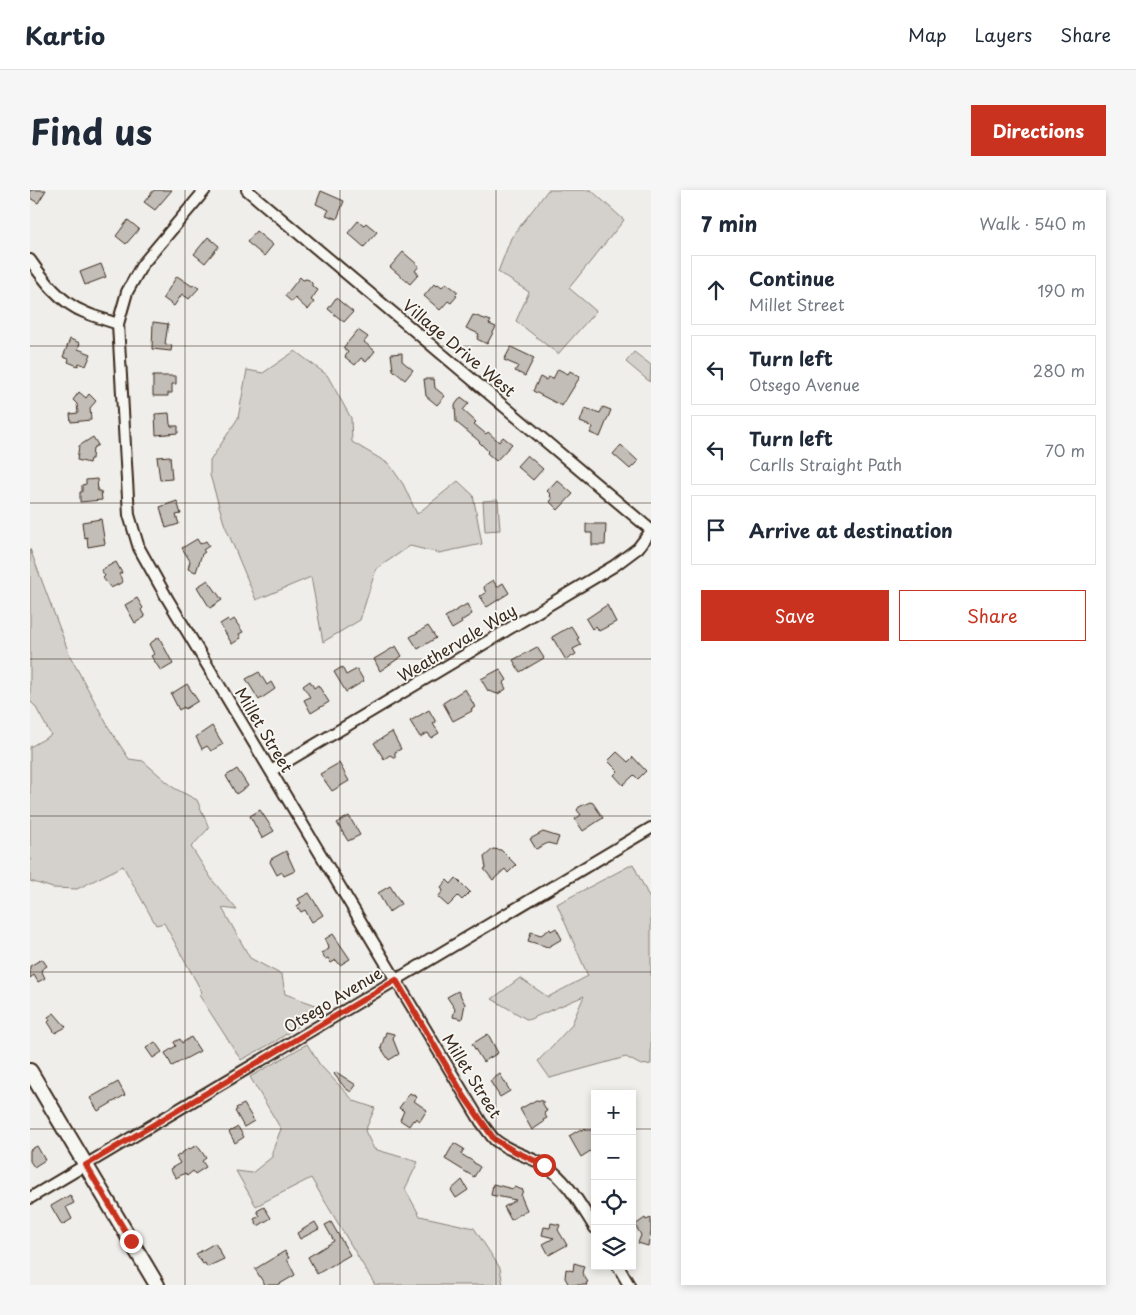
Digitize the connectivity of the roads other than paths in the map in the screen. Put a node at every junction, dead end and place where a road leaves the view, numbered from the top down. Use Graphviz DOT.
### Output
graph roads {
  1 [pos="205,190"];
  2 [pos="247,190"];
  3 [pos="30,260"];
  4 [pos="118,324"];
  5 [pos="651,530"];
  6 [pos="271,771"];
  7 [pos="651,828"];
  8 [pos="396,980"];
  9 [pos="30,1071"];
  10 [pos="86,1165"];
  11 [pos="30,1198"];
  12 [pos="593,1225"];
  13 [pos="621,1270"];
  14 [pos="157,1285"];
  15 [pos="630,1285"];
  1 -- 4 [label="street, Millet Street"];
  2 -- 5 [label="street, Village Drive West"];
  3 -- 4 [label="street"];
  4 -- 6 [label="street, Millet Street"];
  5 -- 6 [label="street, Weathervale Way"];
  6 -- 8 [label="street, Millet Street"];
  7 -- 8 [label="street, Otsego Avenue"];
  8 -- 10 [label="street, Otsego Avenue"];
  8 -- 12 [label="street, Millet Street"];
  9 -- 10 [label="street"];
  10 -- 11 [label="street, Otsego Avenue"];
  10 -- 14 [label="street"];
  13 -- 15 [label="street"];
}
